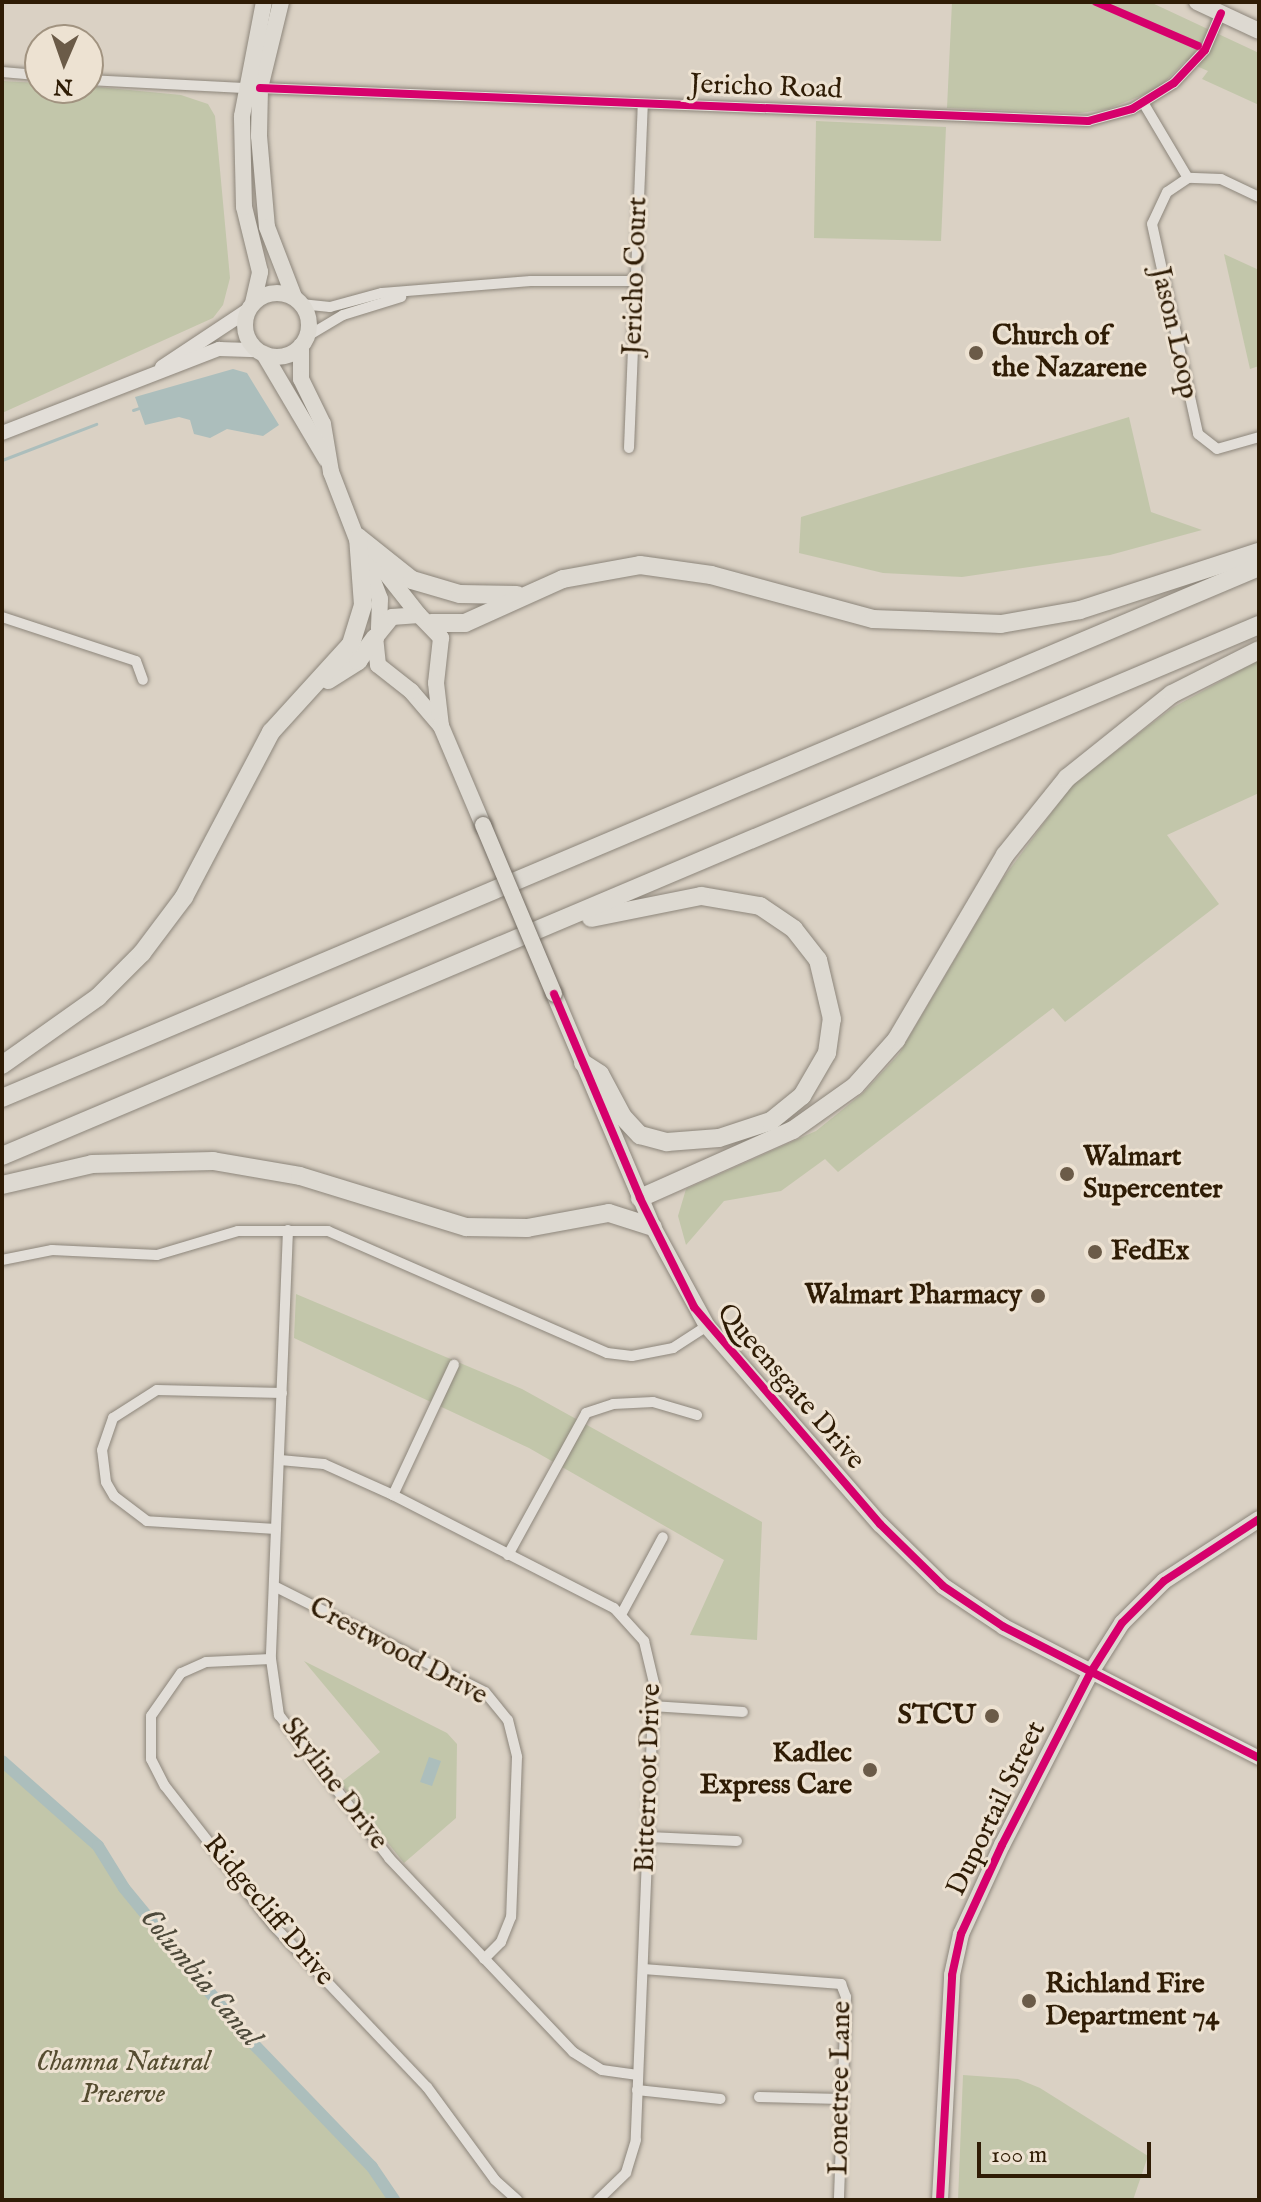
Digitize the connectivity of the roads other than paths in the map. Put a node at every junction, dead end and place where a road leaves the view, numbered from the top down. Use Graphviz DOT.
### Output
graph roads {
  1 [pos="264,2"];
  2 [pos="281,2"];
  3 [pos="1197,2"];
  4 [pos="1221,13"];
  5 [pos="1259,31"];
  6 [pos="2,72"];
  7 [pos="24,74"];
  8 [pos="104,81"];
  9 [pos="252,88"];
  10 [pos="1144,104"];
  11 [pos="643,105"];
  12 [pos="1188,178"];
  13 [pos="1259,197"];
  14 [pos="636,281"];
  15 [pos="414,292"];
  16 [pos="297,301"];
  17 [pos="251,306"];
  18 [pos="304,342"];
  19 [pos="260,352"];
  20 [pos="157,371"];
  21 [pos="2,433"];
  22 [pos="1259,437"];
  23 [pos="629,448"];
  24 [pos="328,462"];
  25 [pos="358,537"];
  26 [pos="1259,552"];
  27 [pos="1259,567"];
  28 [pos="530,593"];
  29 [pos="2,617"];
  30 [pos="425,619"];
  31 [pos="1259,625"];
  32 [pos="376,634"];
  33 [pos="1259,650"];
  34 [pos="143,680"];
  35 [pos="295,701"];
  36 [pos="441,726"];
  37 [pos="467,960"];
  38 [pos="583,1063"];
  39 [pos="2,1065"];
  40 [pos="2,1098"];
  41 [pos="2,1156"];
  42 [pos="2,1185"];
  43 [pos="640,1198"];
  44 [pos="653,1227"];
  45 [pos="288,1230"];
  46 [pos="2,1260"];
  47 [pos="707,1326"];
  48 [pos="454,1365"];
  49 [pos="282,1393"];
  50 [pos="697,1415"];
  51 [pos="280,1460"];
  52 [pos="393,1495"];
  53 [pos="1259,1519"];
  54 [pos="276,1529"];
  55 [pos="663,1537"];
  56 [pos="508,1555"];
  57 [pos="274,1586"];
  58 [pos="622,1613"];
  59 [pos="271,1659"];
  60 [pos="1091,1672"];
  61 [pos="653,1706"];
  62 [pos="743,1712"];
  63 [pos="1259,1758"];
  64 [pos="648,1837"];
  65 [pos="737,1841"];
  66 [pos="484,1959"];
  67 [pos="643,1969"];
  68 [pos="638,2075"];
  69 [pos="637,2090"];
  70 [pos="759,2097"];
  71 [pos="721,2099"];
  72 [pos="842,2099"];
  73 [pos="517,2200"];
  74 [pos="598,2200"];
  75 [pos="839,2200"];
  76 [pos="940,2200"];
  1 -- 9 [label="main road"];
  2 -- 9 [label="main road"];
  3 -- 4 [label="main road"];
  4 -- 5 [label="main road"];
  4 -- 10 [label="street, Jericho Road"];
  6 -- 7 [label="street"];
  8 -- 9 [label="street, Jericho Road"];
  9 -- 11 [label="street, Jericho Road"];
  9 -- 16 [label="main road"];
  9 -- 17 [label="main road"];
  10 -- 11 [label="street, Jericho Road"];
  10 -- 12 [label="street"];
  11 -- 14 [label="street, Jericho Court"];
  12 -- 13 [label="street"];
  12 -- 22 [label="street, Jason Loop"];
  14 -- 15 [label="street"];
  14 -- 23 [label="street, Jericho Court"];
  15 -- 16 [label="street"];
  15 -- 18 [label="street"];
  16 -- 17 [label="main road"];
  16 -- 18 [label="main road"];
  17 -- 19 [label="main road"];
  17 -- 20 [label="main road"];
  18 -- 19 [label="main road"];
  18 -- 24 [label="main road"];
  19 -- 20 [label="main road"];
  19 -- 24 [label="main road"];
  20 -- 21 [label="main road"];
  24 -- 25 [label="main road"];
  25 -- 28 [label="highway"];
  25 -- 30 [label="main road"];
  25 -- 32 [label="main road"];
  25 -- 35 [label="highway"];
  26 -- 28 [label="highway"];
  27 -- 40 [label="highway"];
  28 -- 30 [label="highway"];
  29 -- 34 [label="street"];
  30 -- 32 [label="main road"];
  30 -- 36 [label="main road"];
  31 -- 37 [label="highway"];
  32 -- 35 [label="highway"];
  32 -- 36 [label="main road"];
  33 -- 43 [label="highway"];
  35 -- 39 [label="highway"];
  36 -- 38 [label="main road, Queensgate Drive, bridge"];
  37 -- 38 [label="highway"];
  37 -- 41 [label="highway"];
  38 -- 43 [label="main road, Queensgate Drive"];
  42 -- 44 [label="highway"];
  43 -- 44 [label="main road, Queensgate Drive"];
  44 -- 47 [label="main road, Queensgate Drive"];
  45 -- 46 [label="street"];
  45 -- 47 [label="street"];
  45 -- 49 [label="street, Skyline Drive"];
  47 -- 60 [label="main road, Queensgate Drive"];
  48 -- 52 [label="street"];
  49 -- 51 [label="street, Skyline Drive"];
  49 -- 54 [label="street"];
  50 -- 56 [label="street"];
  51 -- 52 [label="street"];
  51 -- 54 [label="street, Skyline Drive"];
  52 -- 56 [label="street"];
  53 -- 60 [label="main road, Duportail Street"];
  54 -- 57 [label="street, Skyline Drive"];
  55 -- 58 [label="street"];
  56 -- 58 [label="street"];
  57 -- 59 [label="street, Skyline Drive"];
  57 -- 66 [label="street, Crestwood Drive"];
  58 -- 61 [label="street, Bitterroot Drive"];
  59 -- 66 [label="street, Skyline Drive"];
  59 -- 73 [label="street, Ridgecliff Drive"];
  60 -- 63 [label="main road, Queensgate Drive"];
  60 -- 76 [label="main road, Duportail Street"];
  61 -- 62 [label="street"];
  61 -- 64 [label="street, Bitterroot Drive"];
  64 -- 65 [label="street"];
  64 -- 67 [label="street, Bitterroot Drive"];
  66 -- 68 [label="street, Skyline Drive"];
  67 -- 68 [label="street, Bitterroot Drive"];
  67 -- 72 [label="street, Lonetree Lane"];
  68 -- 69 [label="street, Bitterroot Drive"];
  69 -- 71 [label="street"];
  69 -- 74 [label="street"];
  70 -- 72 [label="street"];
  72 -- 75 [label="street, Lonetree Lane"];
}
